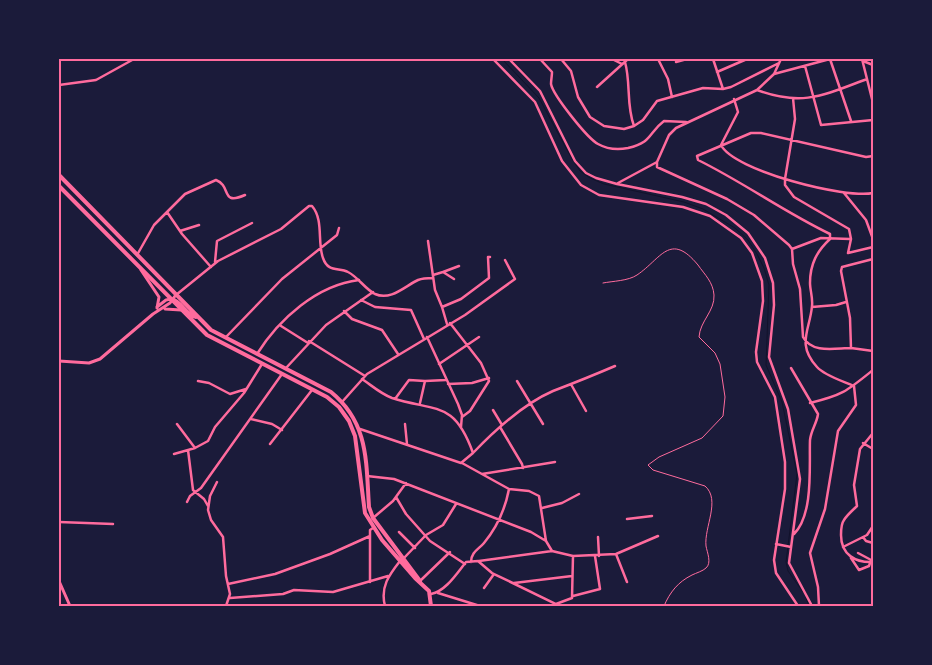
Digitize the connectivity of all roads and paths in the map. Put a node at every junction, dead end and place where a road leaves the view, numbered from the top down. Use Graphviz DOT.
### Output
graph roads {
  1 [pos="134,59"];
  2 [pos="494,59"];
  3 [pos="509,59"];
  4 [pos="540,59"];
  5 [pos="561,59"];
  6 [pos="612,59"];
  7 [pos="658,59"];
  8 [pos="687,59"];
  9 [pos="713,59"];
  10 [pos="747,59"];
  11 [pos="781,59"];
  12 [pos="830,59"];
  13 [pos="863,60"];
  14 [pos="625,62"];
  15 [pos="676,62"];
  16 [pos="779,63"];
  17 [pos="873,65"];
  18 [pos="805,66"];
  19 [pos="717,72"];
  20 [pos="774,74"];
  21 [pos="867,79"];
  22 [pos="59,85"];
  23 [pos="598,87"];
  24 [pos="723,89"];
  25 [pos="841,89"];
  26 [pos="757,90"];
  27 [pos="672,97"];
  28 [pos="793,98"];
  29 [pos="814,98"];
  30 [pos="734,99"];
  31 [pos="873,103"];
  32 [pos="873,120"];
  33 [pos="851,121"];
  34 [pos="688,122"];
  35 [pos="634,126"];
  36 [pos="791,140"];
  37 [pos="721,146"];
  38 [pos="873,156"];
  39 [pos="657,162"];
  40 [pos="59,176"];
  41 [pos="784,179"];
  42 [pos="617,184"];
  43 [pos="59,186"];
  44 [pos="844,193"];
  45 [pos="873,193"];
  46 [pos="245,195"];
  47 [pos="167,212"];
  48 [pos="252,223"];
  49 [pos="200,225"];
  50 [pos="339,228"];
  51 [pos="180,231"];
  52 [pos="120,239"];
  53 [pos="830,239"];
  54 [pos="851,239"];
  55 [pos="873,239"];
  56 [pos="428,241"];
  57 [pos="115,243"];
  58 [pos="873,246"];
  59 [pos="321,248"];
  60 [pos="792,249"];
  61 [pos="137,256"];
  62 [pos="490,257"];
  63 [pos="873,259"];
  64 [pos="505,260"];
  65 [pos="215,264"];
  66 [pos="459,266"];
  67 [pos="211,267"];
  68 [pos="141,269"];
  69 [pos="443,272"];
  70 [pos="433,276"];
  71 [pos="454,279"];
  72 [pos="359,280"];
  73 [pos="603,283"];
  74 [pos="374,292"];
  75 [pos="873,295"];
  76 [pos="175,296"];
  77 [pos="171,299"];
  78 [pos="362,300"];
  79 [pos="846,302"];
  80 [pos="442,307"];
  81 [pos="812,307"];
  82 [pos="158,310"];
  83 [pos="181,310"];
  84 [pos="344,312"];
  85 [pos="873,314"];
  86 [pos="196,317"];
  87 [pos="449,324"];
  88 [pos="281,326"];
  89 [pos="479,337"];
  90 [pos="225,338"];
  91 [pos="425,338"];
  92 [pos="805,341"];
  93 [pos="309,342"];
  94 [pos="467,346"];
  95 [pos="851,348"];
  96 [pos="873,351"];
  97 [pos="257,354"];
  98 [pos="398,354"];
  99 [pos="265,358"];
  100 [pos="255,360"];
  101 [pos="59,361"];
  102 [pos="262,364"];
  103 [pos="439,364"];
  104 [pos="615,366"];
  105 [pos="791,368"];
  106 [pos="286,369"];
  107 [pos="873,370"];
  108 [pos="282,374"];
  109 [pos="365,376"];
  110 [pos="489,378"];
  111 [pos="362,379"];
  112 [pos="198,381"];
  113 [pos="425,381"];
  114 [pos="516,381"];
  115 [pos="447,382"];
  116 [pos="572,386"];
  117 [pos="854,386"];
  118 [pos="247,389"];
  119 [pos="312,390"];
  120 [pos="395,398"];
  121 [pos="342,402"];
  122 [pos="420,403"];
  123 [pos="810,403"];
  124 [pos="530,405"];
  125 [pos="338,406"];
  126 [pos="493,410"];
  127 [pos="586,411"];
  128 [pos="462,418"];
  129 [pos="251,419"];
  130 [pos="177,424"];
  131 [pos="405,424"];
  132 [pos="543,424"];
  133 [pos="501,426"];
  134 [pos="461,427"];
  135 [pos="352,429"];
  136 [pos="359,429"];
  137 [pos="282,430"];
  138 [pos="873,433"];
  139 [pos="863,442"];
  140 [pos="270,444"];
  141 [pos="407,444"];
  142 [pos="195,448"];
  143 [pos="873,449"];
  144 [pos="188,450"];
  145 [pos="473,453"];
  146 [pos="174,454"];
  147 [pos="555,462"];
  148 [pos="461,463"];
  149 [pos="523,468"];
  150 [pos="480,474"];
  151 [pos="361,476"];
  152 [pos="367,476"];
  153 [pos="217,482"];
  154 [pos="406,483"];
  155 [pos="509,489"];
  156 [pos="196,492"];
  157 [pos="580,494"];
  158 [pos="396,497"];
  159 [pos="187,502"];
  160 [pos="456,504"];
  161 [pos="208,506"];
  162 [pos="542,508"];
  163 [pos="652,516"];
  164 [pos="873,516"];
  165 [pos="373,518"];
  166 [pos="628,519"];
  167 [pos="499,520"];
  168 [pos="59,522"];
  169 [pos="873,522"];
  170 [pos="113,524"];
  171 [pos="375,526"];
  172 [pos="873,526"];
  173 [pos="399,532"];
  174 [pos="426,535"];
  175 [pos="793,535"];
  176 [pos="370,536"];
  177 [pos="598,536"];
  178 [pos="658,536"];
  179 [pos="863,537"];
  180 [pos="546,541"];
  181 [pos="873,543"];
  182 [pos="778,545"];
  183 [pos="790,547"];
  184 [pos="843,547"];
  185 [pos="415,548"];
  186 [pos="552,551"];
  187 [pos="450,552"];
  188 [pos="858,553"];
  189 [pos="616,554"];
  190 [pos="573,556"];
  191 [pos="595,556"];
  192 [pos="600,556"];
  193 [pos="850,556"];
  194 [pos="402,560"];
  195 [pos="478,561"];
  196 [pos="471,562"];
  197 [pos="872,562"];
  198 [pos="465,564"];
  199 [pos="494,574"];
  200 [pos="388,576"];
  201 [pos="572,576"];
  202 [pos="59,581"];
  203 [pos="420,581"];
  204 [pos="370,582"];
  205 [pos="627,582"];
  206 [pos="514,583"];
  207 [pos="228,584"];
  208 [pos="484,588"];
  209 [pos="438,592"];
  210 [pos="431,594"];
  211 [pos="572,596"];
  212 [pos="230,598"];
  213 [pos="556,604"];
  214 [pos="70,606"];
  215 [pos="226,606"];
  216 [pos="385,606"];
  217 [pos="432,606"];
  218 [pos="480,606"];
  219 [pos="559,606"];
  220 [pos="664,606"];
  221 [pos="798,606"];
  222 [pos="812,606"];
  223 [pos="819,606"];
  1 -- 22 [label="street"];
  2 -- 182 [label="street"];
  3 -- 42 [label="street"];
  4 -- 34 [label="street"];
  5 -- 35 [label="street"];
  6 -- 14 [label="street"];
  7 -- 27 [label="street"];
  8 -- 15 [label="street"];
  9 -- 19 [label="street"];
  10 -- 19 [label="street"];
  11 -- 16 [label="street"];
  12 -- 18 [label="street"];
  12 -- 25 [label="street"];
  13 -- 17 [label="street"];
  13 -- 21 [label="street"];
  14 -- 23 [label="street"];
  14 -- 35 [label="street"];
  16 -- 20 [label="street"];
  16 -- 24 [label="street"];
  18 -- 20 [label="street"];
  18 -- 29 [label="street"];
  19 -- 24 [label="street"];
  20 -- 26 [label="street"];
  21 -- 25 [label="street"];
  21 -- 31 [label="street"];
  24 -- 27 [label="street"];
  25 -- 29 [label="street"];
  25 -- 33 [label="street"];
  26 -- 28 [label="street"];
  26 -- 30 [label="street"];
  27 -- 35 [label="street"];
  28 -- 29 [label="street"];
  28 -- 36 [label="street"];
  29 -- 33 [label="street"];
  30 -- 34 [label="street"];
  30 -- 37 [label="street"];
  32 -- 33 [label="street"];
  34 -- 39 [label="street"];
  36 -- 37 [label="street"];
  36 -- 38 [label="street"];
  36 -- 41 [label="street"];
  37 -- 41 [label="street"];
  37 -- 53 [label="street"];
  39 -- 42 [label="street"];
  39 -- 60 [label="street"];
  40 -- 52 [label="main road"];
  41 -- 44 [label="street"];
  41 -- 54 [label="street"];
  42 -- 175 [label="street"];
  43 -- 57 [label="main road"];
  44 -- 45 [label="street"];
  44 -- 55 [label="street"];
  46 -- 47 [label="street"];
  47 -- 51 [label="street"];
  47 -- 61 [label="street"];
  48 -- 65 [label="street"];
  49 -- 51 [label="street"];
  50 -- 59 [label="street"];
  51 -- 67 [label="street"];
  52 -- 57 [label="main road"];
  52 -- 61 [label="main road"];
  53 -- 54 [label="street"];
  53 -- 60 [label="street"];
  53 -- 81 [label="street"];
  54 -- 58 [label="street"];
  56 -- 70 [label="street"];
  57 -- 68 [label="main road"];
  59 -- 65 [label="street"];
  59 -- 72 [label="street"];
  59 -- 90 [label="street"];
  60 -- 92 [label="street"];
  61 -- 76 [label="main road"];
  62 -- 80 [label="street"];
  63 -- 79 [label="street"];
  64 -- 87 [label="street"];
  65 -- 67 [label="street"];
  66 -- 69 [label="street"];
  67 -- 76 [label="street"];
  68 -- 77 [label="main road"];
  68 -- 82 [label="street"];
  69 -- 70 [label="street"];
  69 -- 71 [label="street"];
  70 -- 74 [label="street"];
  70 -- 80 [label="street"];
  72 -- 74 [label="street"];
  72 -- 88 [label="street"];
  73 -- 220 [label="lane"];
  74 -- 78 [label="street"];
  75 -- 85 [label="street"];
  76 -- 77 [label="street"];
  76 -- 86 [label="main road"];
  77 -- 82 [label="street"];
  77 -- 83 [label="main road"];
  77 -- 86 [label="main road"];
  78 -- 84 [label="street"];
  78 -- 91 [label="street"];
  79 -- 81 [label="street"];
  79 -- 95 [label="street"];
  80 -- 87 [label="street"];
  81 -- 92 [label="street"];
  82 -- 83 [label="street"];
  82 -- 101 [label="street"];
  83 -- 100 [label="main road"];
  84 -- 93 [label="street"];
  84 -- 98 [label="street"];
  86 -- 90 [label="main road"];
  87 -- 91 [label="street"];
  87 -- 94 [label="street"];
  88 -- 93 [label="street"];
  88 -- 97 [label="street"];
  89 -- 94 [label="street"];
  90 -- 97 [label="main road"];
  91 -- 98 [label="street"];
  91 -- 103 [label="street"];
  92 -- 95 [label="street"];
  92 -- 117 [label="street"];
  93 -- 106 [label="street"];
  93 -- 109 [label="street"];
  94 -- 103 [label="street"];
  94 -- 110 [label="street"];
  95 -- 96 [label="street"];
  97 -- 99 [label="main road"];
  97 -- 100 [label="main road"];
  98 -- 109 [label="street"];
  99 -- 102 [label="main road"];
  99 -- 106 [label="main road"];
  100 -- 102 [label="main road"];
  102 -- 108 [label="main road"];
  102 -- 118 [label="street"];
  103 -- 115 [label="street"];
  104 -- 116 [label="street"];
  105 -- 123 [label="street"];
  106 -- 108 [label="main road"];
  106 -- 121 [label="main road"];
  107 -- 117 [label="street"];
  108 -- 119 [label="main road"];
  108 -- 129 [label="street"];
  109 -- 111 [label="street"];
  110 -- 115 [label="street"];
  110 -- 128 [label="street"];
  111 -- 120 [label="street"];
  111 -- 121 [label="street"];
  112 -- 118 [label="street"];
  113 -- 115 [label="street"];
  113 -- 120 [label="street"];
  113 -- 122 [label="street"];
  114 -- 124 [label="street"];
  115 -- 128 [label="street"];
  116 -- 124 [label="street"];
  116 -- 127 [label="street"];
  117 -- 123 [label="street"];
  117 -- 223 [label="street"];
  118 -- 142 [label="street"];
  119 -- 125 [label="main road"];
  119 -- 137 [label="street"];
  120 -- 122 [label="street"];
  121 -- 125 [label="main road"];
  121 -- 136 [label="main road"];
  122 -- 134 [label="street"];
  123 -- 175 [label="street"];
  124 -- 132 [label="street"];
  124 -- 133 [label="street"];
  125 -- 135 [label="main road"];
  126 -- 133 [label="street"];
  128 -- 134 [label="street"];
  129 -- 137 [label="street"];
  129 -- 156 [label="street"];
  130 -- 142 [label="street"];
  131 -- 141 [label="street"];
  133 -- 145 [label="street"];
  133 -- 149 [label="street"];
  134 -- 145 [label="street"];
  135 -- 136 [label="main road"];
  135 -- 151 [label="main road"];
  136 -- 141 [label="street"];
  136 -- 152 [label="main road"];
  137 -- 140 [label="street"];
  138 -- 139 [label="street"];
  139 -- 143 [label="street"];
  139 -- 184 [label="street"];
  141 -- 148 [label="street"];
  142 -- 144 [label="street"];
  144 -- 146 [label="street"];
  144 -- 156 [label="street"];
  145 -- 148 [label="street"];
  147 -- 149 [label="street"];
  148 -- 150 [label="street"];
  149 -- 150 [label="street"];
  150 -- 155 [label="street"];
  151 -- 152 [label="main road"];
  151 -- 171 [label="main road"];
  152 -- 154 [label="street"];
  152 -- 165 [label="main road"];
  153 -- 161 [label="street"];
  154 -- 158 [label="street"];
  154 -- 160 [label="street"];
  155 -- 162 [label="street"];
  155 -- 167 [label="street"];
  156 -- 159 [label="street"];
  156 -- 161 [label="street"];
  157 -- 162 [label="street"];
  158 -- 165 [label="street"];
  158 -- 174 [label="street"];
  160 -- 167 [label="street"];
  160 -- 174 [label="street"];
  161 -- 207 [label="street"];
  162 -- 180 [label="street"];
  163 -- 166 [label="street"];
  164 -- 169 [label="street"];
  165 -- 171 [label="main road"];
  167 -- 180 [label="street"];
  167 -- 196 [label="street"];
  168 -- 170 [label="street"];
  171 -- 176 [label="street"];
  171 -- 194 [label="main road"];
  172 -- 179 [label="street"];
  173 -- 185 [label="street"];
  174 -- 185 [label="street"];
  174 -- 187 [label="street"];
  175 -- 183 [label="street"];
  176 -- 204 [label="street"];
  176 -- 207 [label="street"];
  177 -- 192 [label="street"];
  178 -- 189 [label="street"];
  179 -- 181 [label="street"];
  179 -- 184 [label="street"];
  180 -- 186 [label="street"];
  182 -- 183 [label="street"];
  182 -- 221 [label="street"];
  183 -- 222 [label="street"];
  184 -- 193 [label="street"];
  185 -- 194 [label="street"];
  186 -- 190 [label="street"];
  186 -- 195 [label="street"];
  187 -- 198 [label="street"];
  187 -- 203 [label="street"];
  188 -- 197 [label="street"];
  189 -- 192 [label="street"];
  189 -- 205 [label="street"];
  190 -- 191 [label="street"];
  190 -- 201 [label="street"];
  191 -- 192 [label="street"];
  191 -- 211 [label="street"];
  193 -- 197 [label="street"];
  193 -- 197 [label="street"];
  194 -- 200 [label="street"];
  194 -- 203 [label="main road"];
  195 -- 196 [label="street"];
  195 -- 199 [label="street"];
  196 -- 198 [label="street"];
  198 -- 209 [label="street"];
  199 -- 206 [label="street"];
  199 -- 208 [label="street"];
  200 -- 204 [label="street"];
  200 -- 216 [label="street"];
  201 -- 206 [label="street"];
  201 -- 211 [label="street"];
  202 -- 214 [label="street"];
  203 -- 210 [label="main road"];
  204 -- 212 [label="street"];
  206 -- 213 [label="street"];
  207 -- 212 [label="street"];
  209 -- 210 [label="street"];
  209 -- 218 [label="street"];
  210 -- 217 [label="main road"];
  211 -- 213 [label="street"];
  212 -- 215 [label="street"];
  213 -- 219 [label="street"];
}
